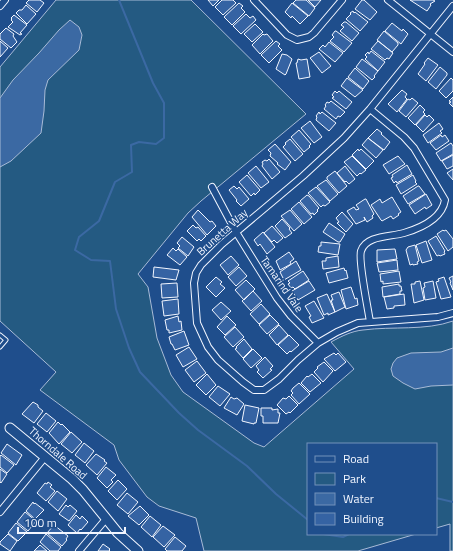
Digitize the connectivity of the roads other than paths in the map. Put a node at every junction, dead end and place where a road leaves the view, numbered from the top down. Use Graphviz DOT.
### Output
graph roads {
  1 [pos="5,0"];
  2 [pos="254,0"];
  3 [pos="342,0"];
  4 [pos="388,0"];
  5 [pos="0,6"];
  6 [pos="453,6"];
  7 [pos="430,33"];
  8 [pos="453,52"];
  9 [pos="370,109"];
  10 [pos="212,187"];
  11 [pos="236,232"];
  12 [pos="453,313"];
  13 [pos="370,322"];
  14 [pos="0,335"];
  15 [pos="318,343"];
  16 [pos="0,347"];
  17 [pos="10,428"];
  18 [pos="46,457"];
  19 [pos="0,512"];
  20 [pos="106,519"];
  21 [pos="79,551"];
  22 [pos="138,551"];
  1 -- 5 [label="street"];
  2 -- 3 [label="street"];
  4 -- 7 [label="street"];
  6 -- 7 [label="street, Brunetta Way"];
  7 -- 8 [label="street"];
  7 -- 9 [label="street, Brunetta Way"];
  9 -- 11 [label="street, Brunetta Way"];
  9 -- 13 [label="street"];
  10 -- 11 [label="street, Tamarind Vale"];
  11 -- 15 [label="street, Tamarind Vale"];
  11 -- 15 [label="street, Brunetta Way"];
  12 -- 13 [label="street, Brunetta Way"];
  13 -- 15 [label="street, Brunetta Way"];
  14 -- 16 [label="lane"];
  17 -- 18 [label="street, Thorndale Road"];
  18 -- 19 [label="street"];
  18 -- 20 [label="street, Thorndale Road"];
  20 -- 21 [label="street"];
  20 -- 22 [label="street, Thorndale Road"];
}
